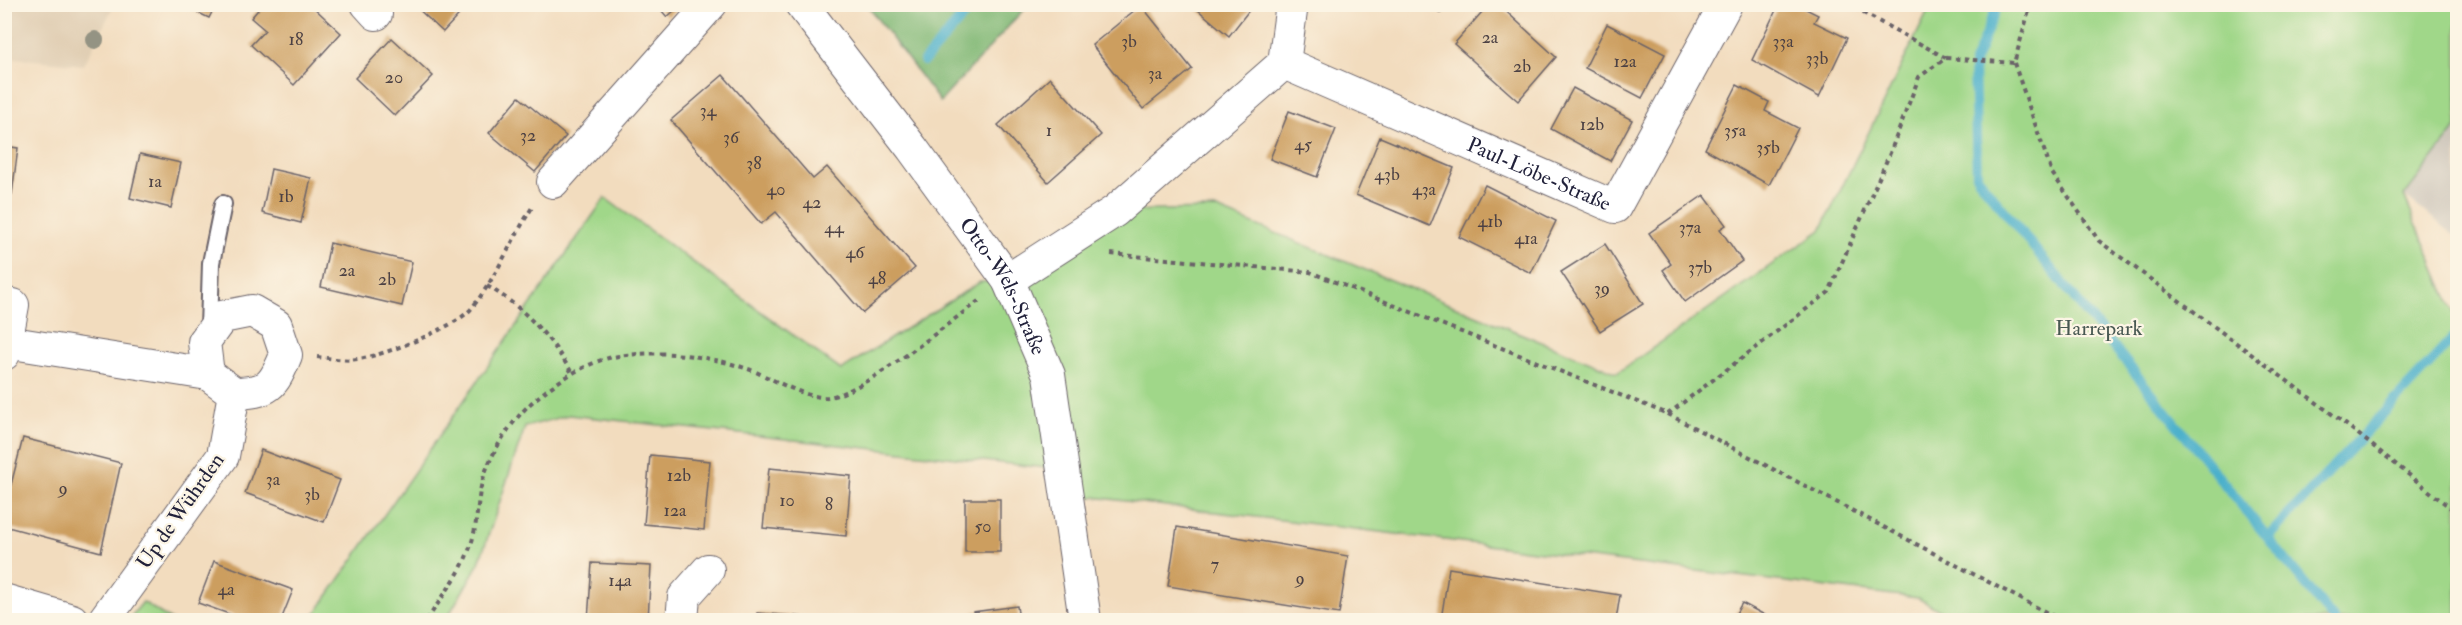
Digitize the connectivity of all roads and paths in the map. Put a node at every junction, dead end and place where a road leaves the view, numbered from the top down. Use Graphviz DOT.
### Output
graph roads {
  1 [pos="711,4"];
  2 [pos="801,4"];
  3 [pos="1292,4"];
  4 [pos="1726,4"];
  5 [pos="1847,4"];
  6 [pos="2031,4"];
  7 [pos="1946,58"];
  8 [pos="1284,63"];
  9 [pos="2014,63"];
  10 [pos="553,182"];
  11 [pos="223,204"];
  12 [pos="1060,249"];
  13 [pos="1008,280"];
  14 [pos="487,286"];
  15 [pos="4,304"];
  16 [pos="209,334"];
  17 [pos="5,348"];
  18 [pos="286,355"];
  19 [pos="573,373"];
  20 [pos="208,374"];
  21 [pos="234,393"];
  22 [pos="1668,414"];
  23 [pos="2457,514"];
  24 [pos="708,570"];
  25 [pos="4,600"];
  26 [pos="72,621"];
  27 [pos="104,621"];
  28 [pos="427,621"];
  29 [pos="682,621"];
  30 [pos="1085,621"];
  31 [pos="2061,621"];
  1 -- 10 [label="street"];
  2 -- 13 [label="street, Otto-Wels-Straße"];
  3 -- 8 [label="street"];
  4 -- 8 [label="street, Paul-Löbe-Straße"];
  5 -- 7 [label="path"];
  6 -- 9 [label="path"];
  7 -- 9 [label="path"];
  7 -- 22 [label="path"];
  8 -- 12 [label="street"];
  9 -- 23 [label="path"];
  10 -- 14 [label="path"];
  11 -- 16 [label="lane"];
  12 -- 13 [label="street"];
  12 -- 22 [label="path"];
  13 -- 19 [label="path"];
  13 -- 30 [label="street, Otto-Wels-Straße"];
  14 -- 18 [label="path"];
  14 -- 19 [label="path"];
  15 -- 17 [label="street"];
  16 -- 18 [label="street"];
  16 -- 20 [label="street"];
  17 -- 20 [label="street"];
  18 -- 21 [label="street"];
  19 -- 28 [label="path"];
  20 -- 21 [label="street"];
  21 -- 27 [label="street, Up de Wührden"];
  22 -- 31 [label="path"];
  24 -- 29 [label="street"];
  25 -- 26 [label="street"];
}
